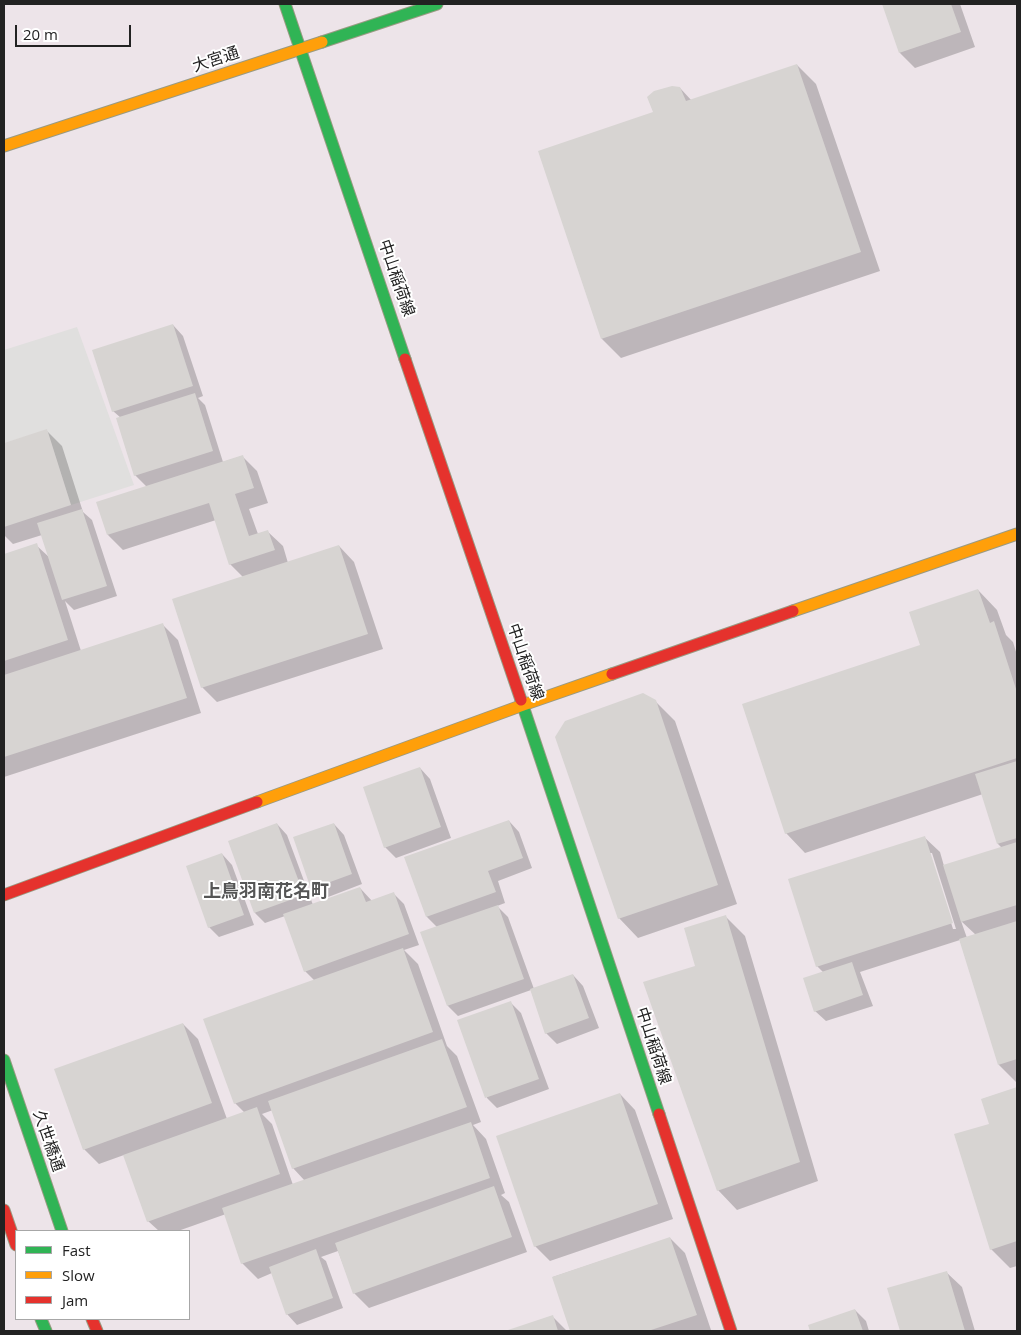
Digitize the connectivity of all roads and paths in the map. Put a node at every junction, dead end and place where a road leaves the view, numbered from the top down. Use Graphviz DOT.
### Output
graph roads {
  1 [pos="285,4"];
  2 [pos="437,4"];
  3 [pos="301,49"];
  4 [pos="4,146"];
  5 [pos="1017,534"];
  6 [pos="523,706"];
  7 [pos="4,896"];
  8 [pos="4,1060"];
  9 [pos="4,1210"];
  10 [pos="62,1230"];
  11 [pos="15,1242"];
  12 [pos="731,1331"];
  1 -- 3 [label="street, 中山稲荷線"];
  2 -- 3 [label="street, 大宮通"];
  3 -- 4 [label="street, 大宮通"];
  3 -- 6 [label="street, 中山稲荷線"];
  5 -- 6 [label="street"];
  6 -- 7 [label="street"];
  6 -- 12 [label="street, 中山稲荷線"];
  8 -- 10 [label="street, 久世橋通"];
  9 -- 11 [label="street"];
}
